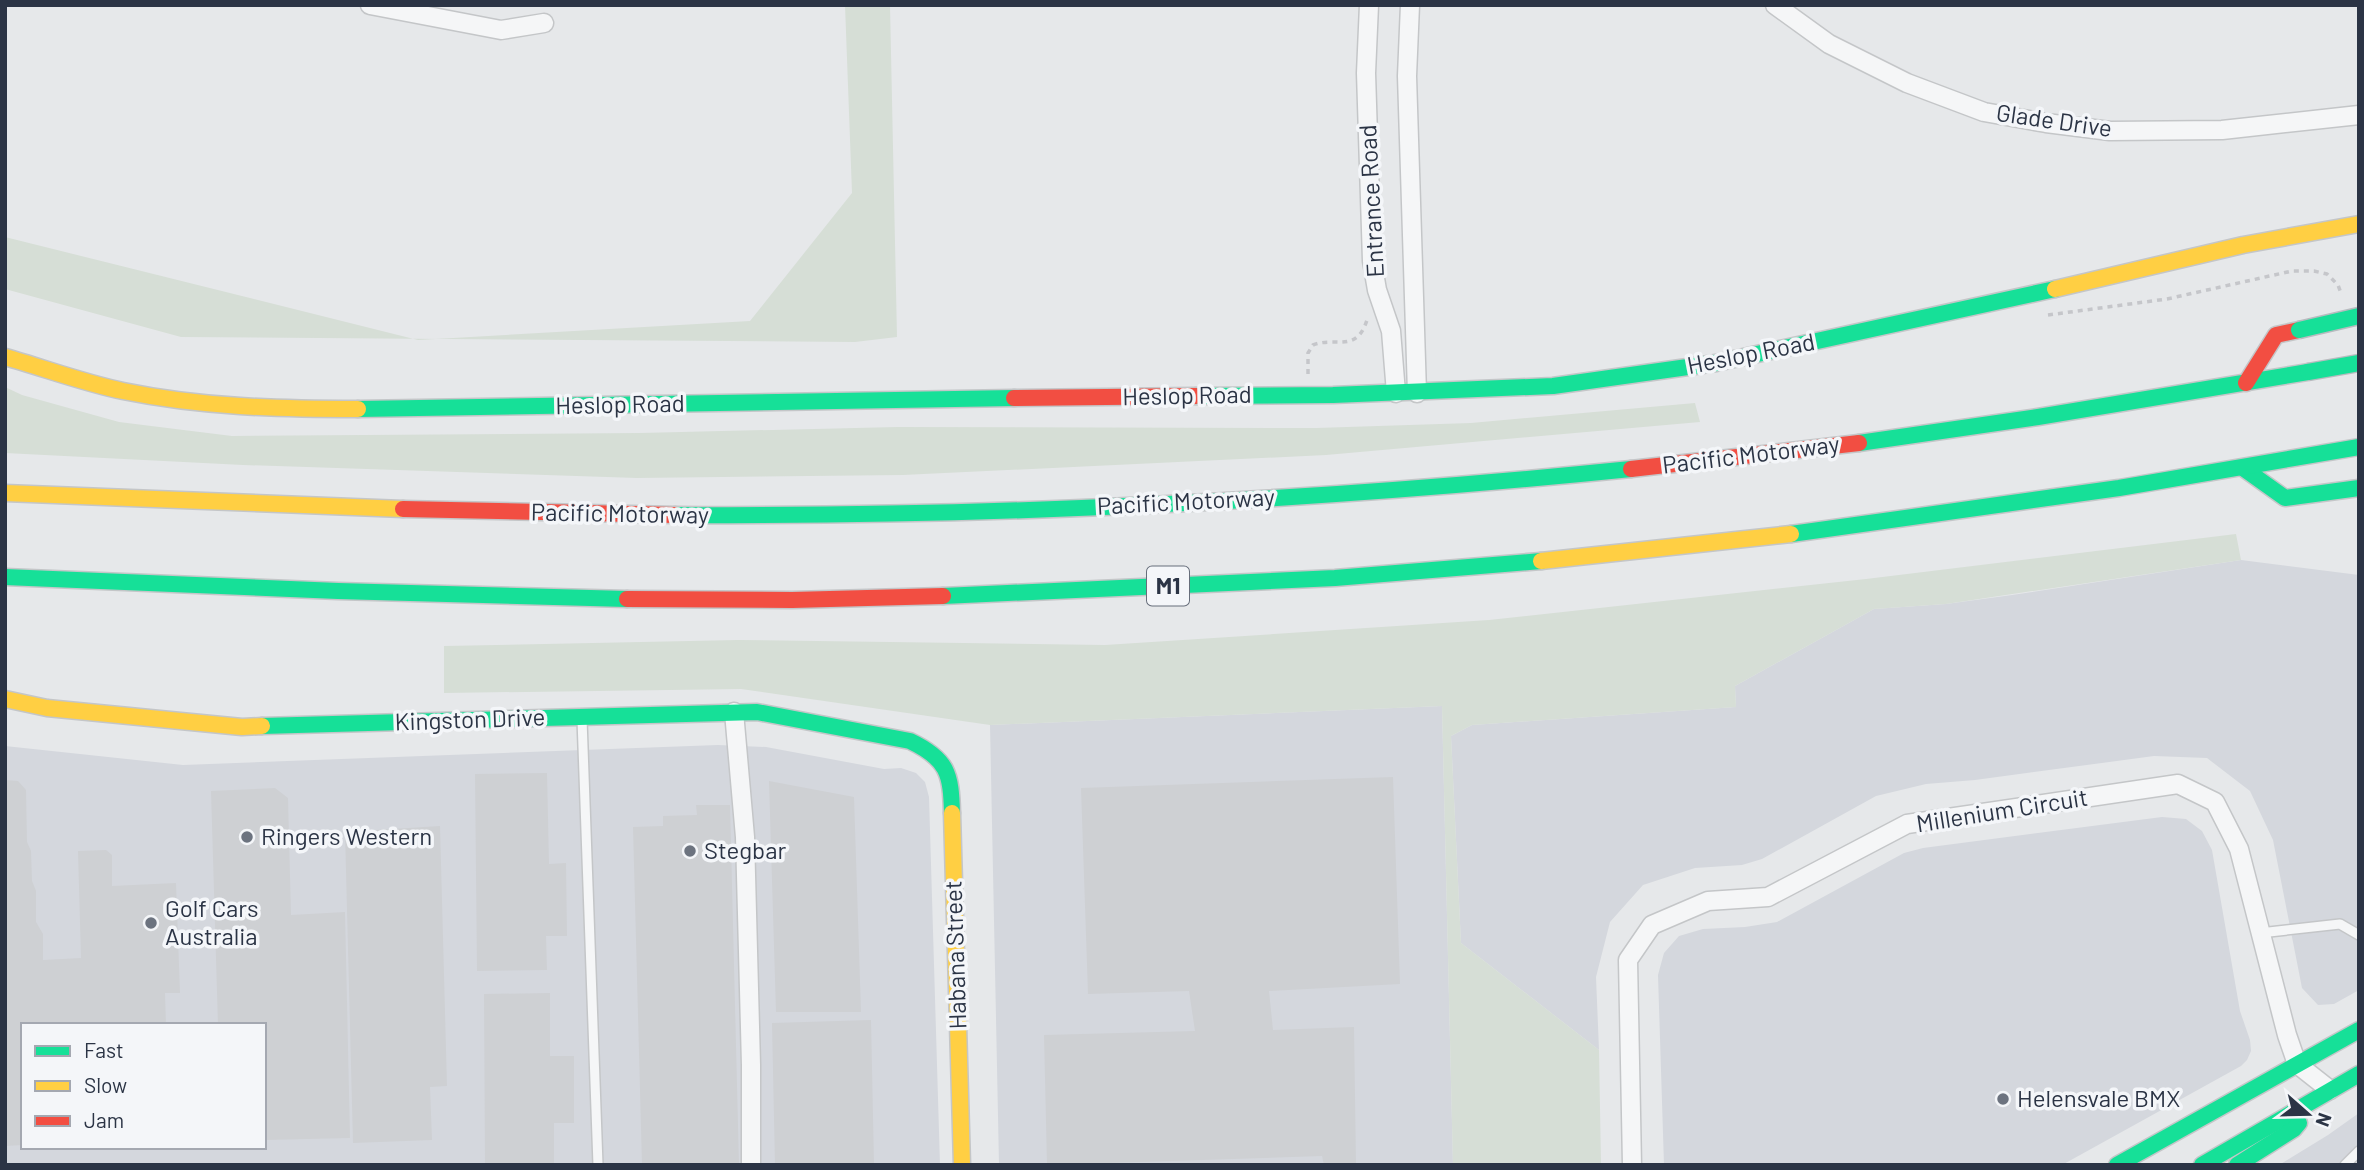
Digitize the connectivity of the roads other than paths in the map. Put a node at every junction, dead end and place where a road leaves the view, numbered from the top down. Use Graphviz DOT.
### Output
graph roads {
  1 [pos="370,5"];
  2 [pos="1369,5"];
  3 [pos="1410,5"];
  4 [pos="1775,5"];
  5 [pos="544,23"];
  6 [pos="2359,116"];
  7 [pos="2359,224"];
  8 [pos="2359,316"];
  9 [pos="5,357"];
  10 [pos="2359,363"];
  11 [pos="2246,383"];
  12 [pos="1396,393"];
  13 [pos="1417,393"];
  14 [pos="2359,447"];
  15 [pos="2243,468"];
  16 [pos="2359,488"];
  17 [pos="5,493"];
  18 [pos="5,577"];
  19 [pos="5,699"];
  20 [pos="734,712"];
  21 [pos="582,717"];
  22 [pos="932,751"];
  23 [pos="2260,933"];
  24 [pos="2359,935"];
  25 [pos="2359,1030"];
  26 [pos="2297,1064"];
  27 [pos="2359,1073"];
  28 [pos="2330,1090"];
  29 [pos="2309,1101"];
  30 [pos="2359,1151"];
  31 [pos="2119,1164"];
  32 [pos="598,1165"];
  33 [pos="751,1165"];
  34 [pos="961,1165"];
  35 [pos="1632,1165"];
  36 [pos="2202,1165"];
  37 [pos="2237,1165"];
  38 [pos="2345,1165"];
  1 -- 5 [label="street"];
  2 -- 12 [label="street, Entrance Road"];
  3 -- 13 [label="street, Entrance Road"];
  4 -- 6 [label="street, Glade Drive"];
  7 -- 13 [label="main road, Heslop Road"];
  8 -- 11 [label="main road, bridge"];
  9 -- 12 [label="main road, Heslop Road"];
  10 -- 11 [label="main road, Pacific Motorway, bridge"];
  11 -- 17 [label="main road, Pacific Motorway"];
  12 -- 13 [label="main road, Heslop Road"];
  14 -- 15 [label="main road, M1"];
  15 -- 16 [label="main road"];
  15 -- 18 [label="main road, M1"];
  19 -- 21 [label="main road, Kingston Drive"];
  20 -- 21 [label="main road, Kingston Drive"];
  20 -- 22 [label="main road, Kingston Drive"];
  20 -- 33 [label="street"];
  21 -- 32 [label="lane"];
  22 -- 34 [label="main road, Habana Street"];
  23 -- 24 [label="lane"];
  23 -- 26 [label="street, Millenium Circuit"];
  23 -- 35 [label="street, Millenium Circuit"];
  25 -- 26 [label="main road"];
  26 -- 28 [label="street"];
  26 -- 31 [label="main road"];
  27 -- 28 [label="main road"];
  28 -- 29 [label="main road"];
  29 -- 36 [label="main road"];
  29 -- 37 [label="main road"];
  30 -- 38 [label="lane"];
}
